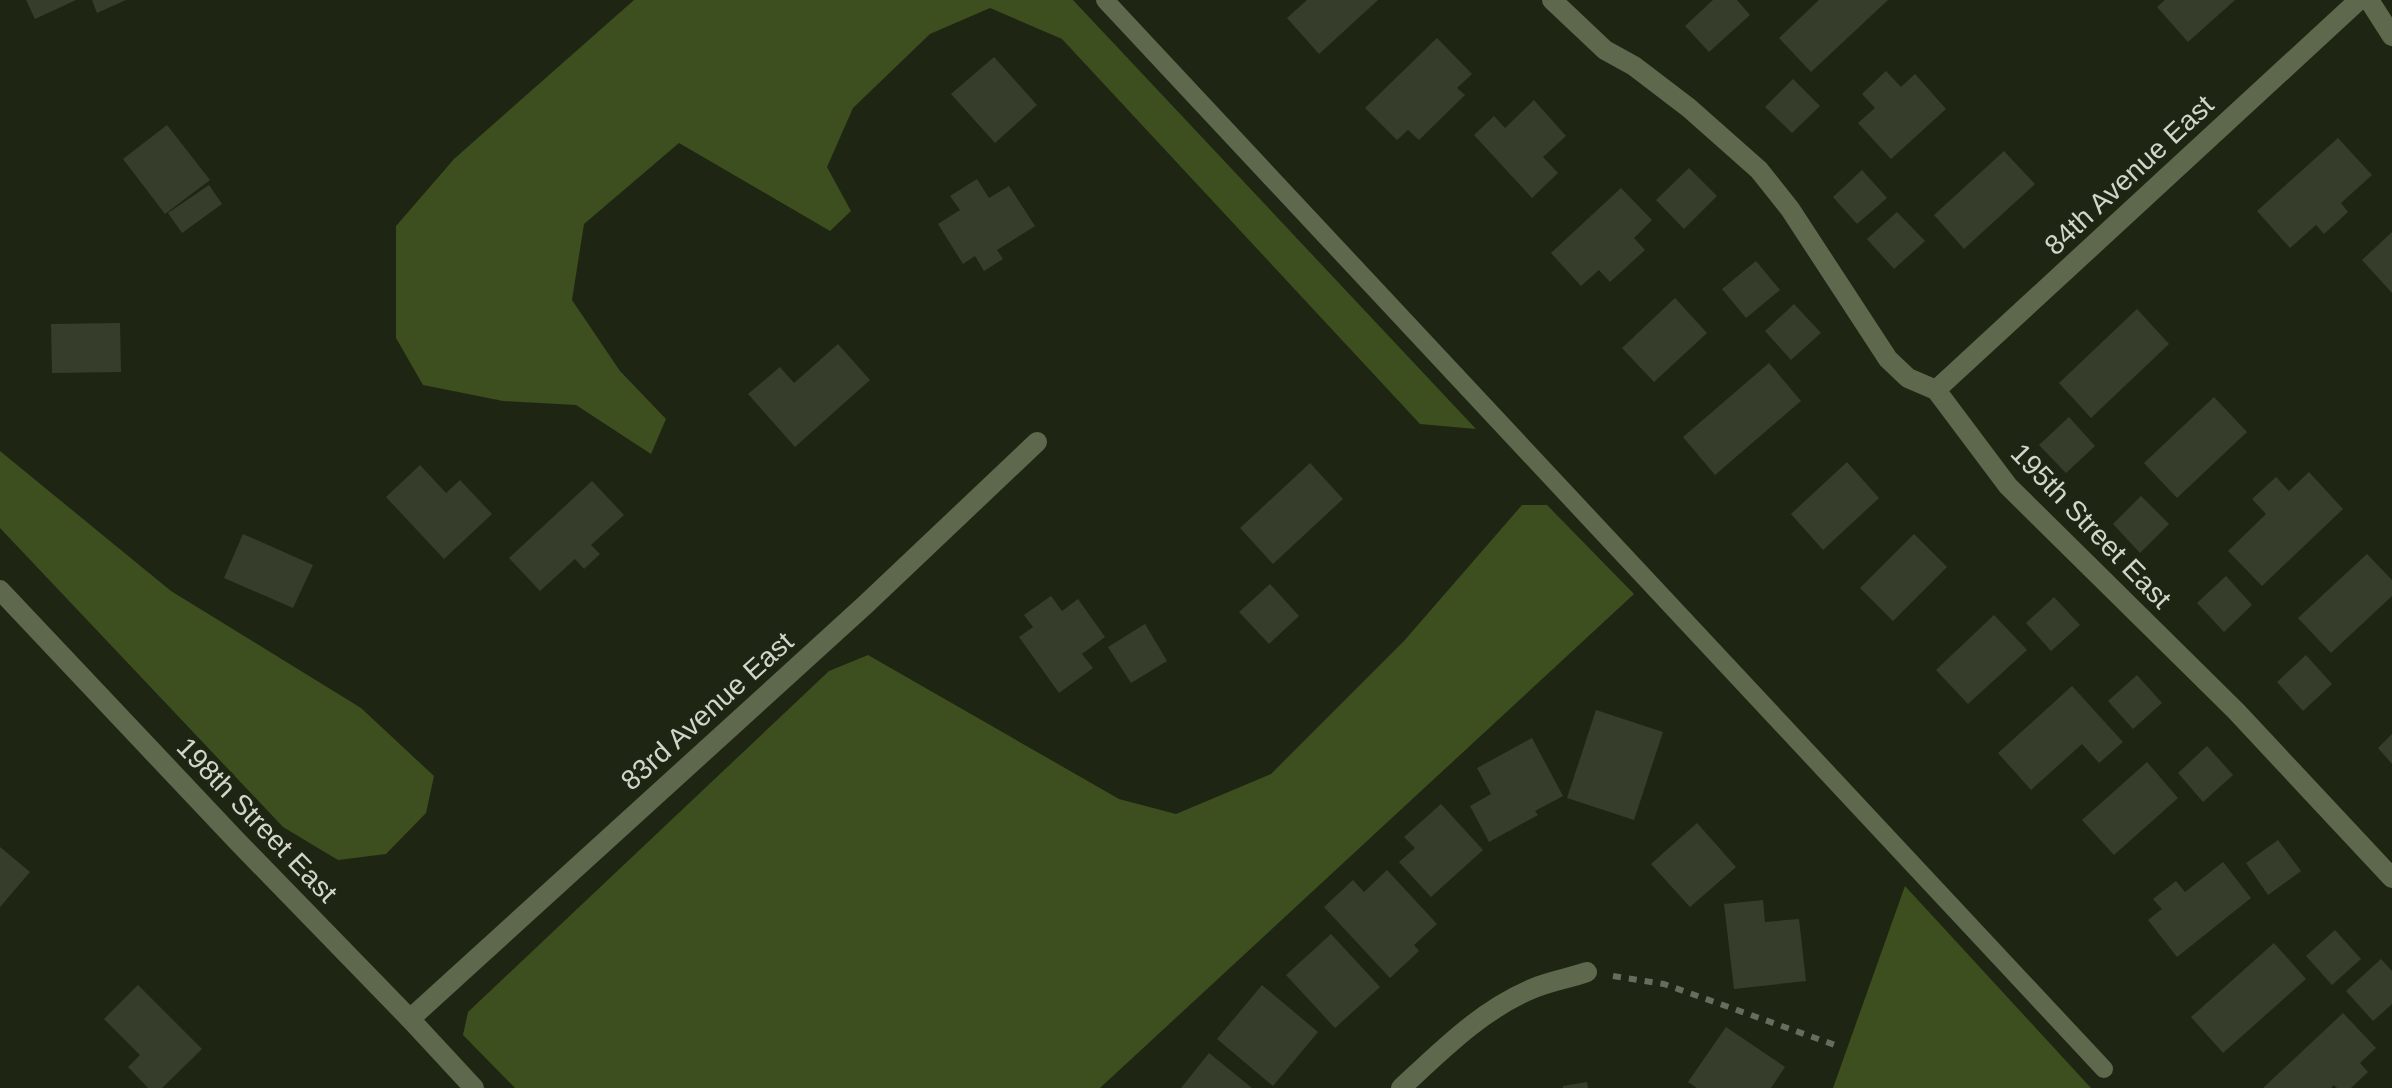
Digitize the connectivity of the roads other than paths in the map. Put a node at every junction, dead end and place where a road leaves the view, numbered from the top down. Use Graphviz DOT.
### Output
graph roads {
  1 [pos="1105,0"];
  2 [pos="1552,0"];
  3 [pos="2359,0"];
  4 [pos="2369,0"];
  5 [pos="2392,36"];
  6 [pos="1936,390"];
  7 [pos="1037,442"];
  8 [pos="0,590"];
  9 [pos="2392,878"];
  10 [pos="1588,972"];
  11 [pos="410,1019"];
  12 [pos="2104,1069"];
  13 [pos="474,1088"];
  14 [pos="1401,1088"];
  1 -- 12 [label="lane"];
  2 -- 6 [label="street, 195th Street East"];
  3 -- 6 [label="street, 84th Avenue East"];
  4 -- 5 [label="street"];
  6 -- 9 [label="street, 195th Street East"];
  7 -- 11 [label="street, 83rd Avenue East"];
  8 -- 11 [label="street, 198th Street East"];
  10 -- 14 [label="street"];
  11 -- 13 [label="street, 198th Street East"];
}
